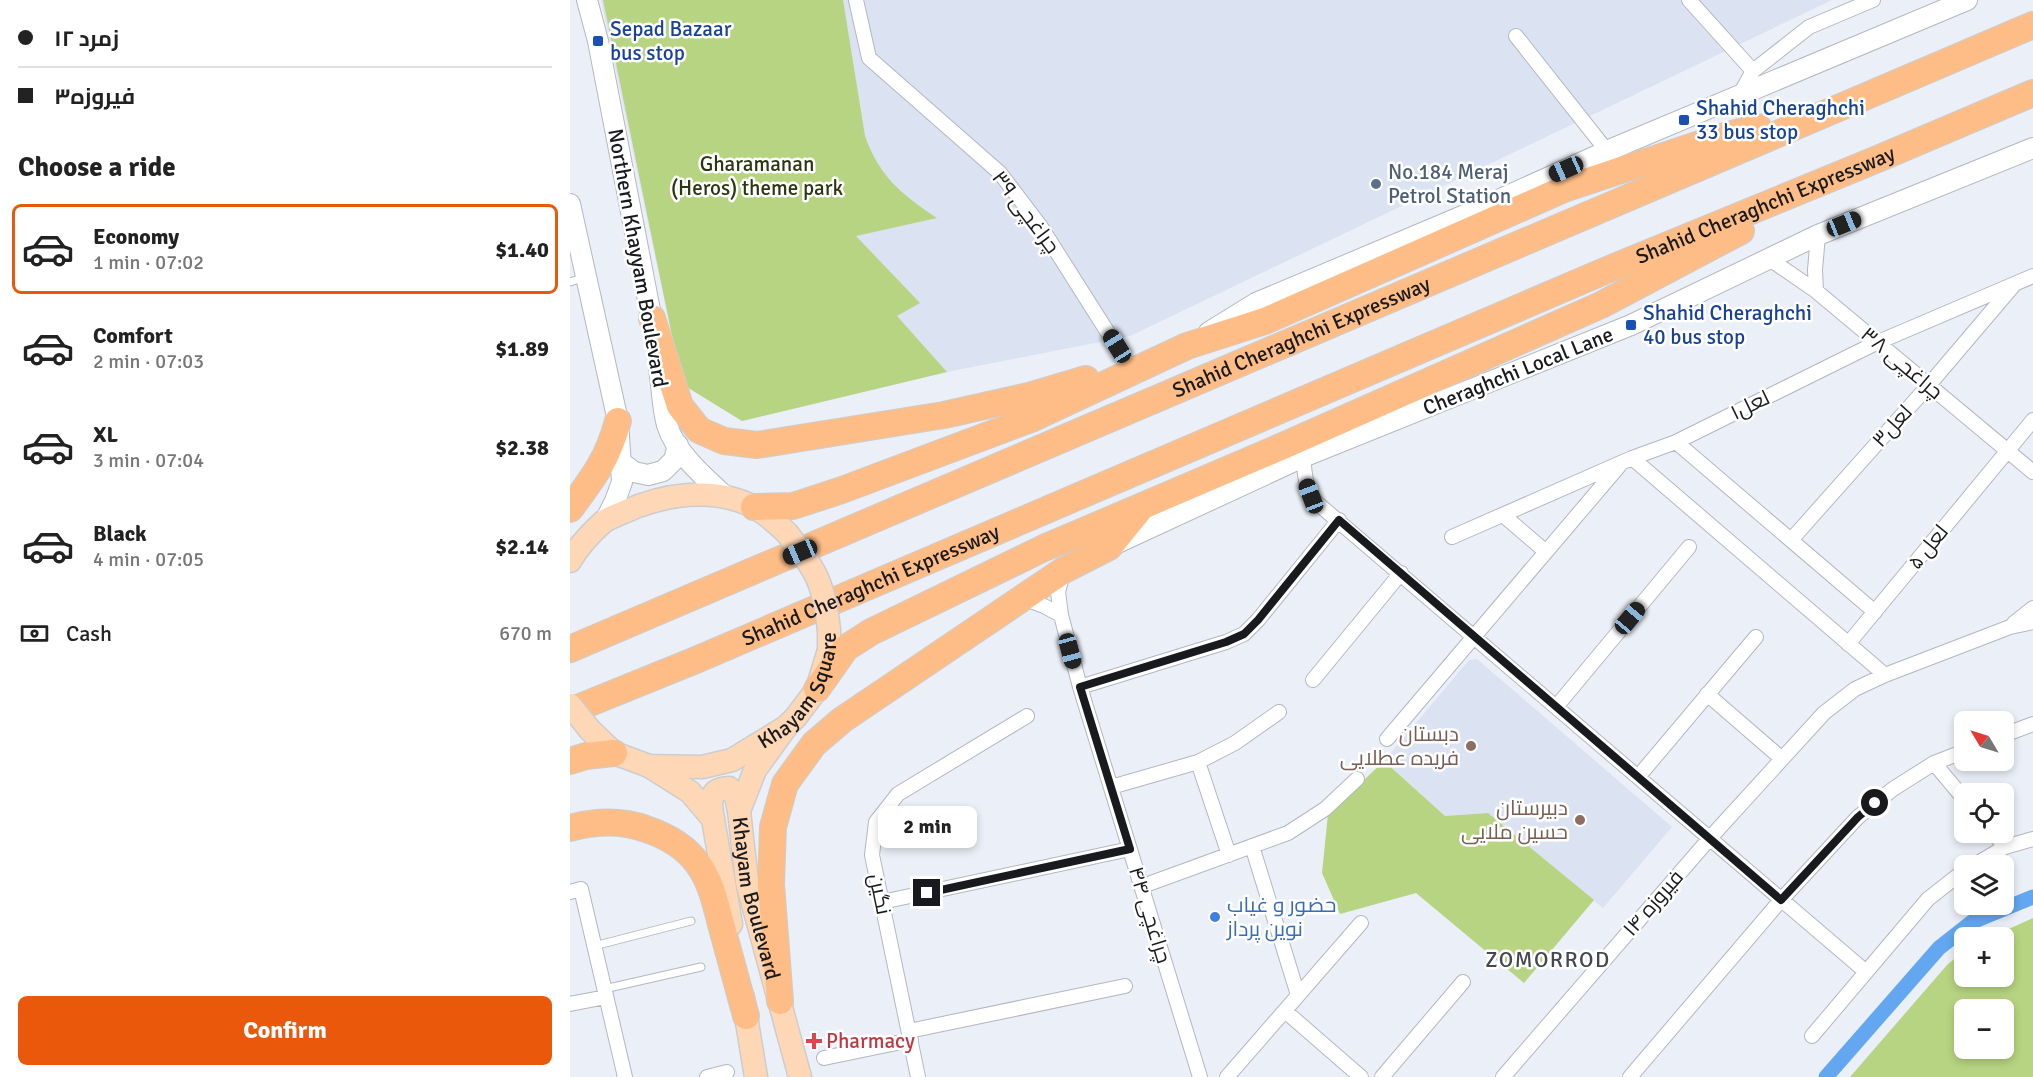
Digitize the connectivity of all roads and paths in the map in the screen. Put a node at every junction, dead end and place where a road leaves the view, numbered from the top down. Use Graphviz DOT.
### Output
graph roads {
  1 [pos="587,0"];
  2 [pos="856,0"];
  3 [pos="1689,0"];
  4 [pos="1873,0"];
  5 [pos="1967,0"];
  6 [pos="2033,25"];
  7 [pos="1516,36"];
  8 [pos="1753,71"];
  9 [pos="2033,93"];
  10 [pos="1739,96"];
  11 [pos="1845,104"];
  12 [pos="2033,148"];
  13 [pos="1606,151"];
  14 [pos="1881,158"];
  15 [pos="570,204"];
  16 [pos="1818,235"];
  17 [pos="1768,258"];
  18 [pos="2033,276"];
  19 [pos="578,279"];
  20 [pos="2015,283"];
  21 [pos="1816,291"];
  22 [pos="652,318"];
  23 [pos="1876,343"];
  24 [pos="1187,346"];
  25 [pos="1162,358"];
  26 [pos="1129,366"];
  27 [pos="1928,386"];
  28 [pos="2033,420"];
  29 [pos="618,421"];
  30 [pos="1676,442"];
  31 [pos="678,446"];
  32 [pos="2007,450"];
  33 [pos="1303,457"];
  34 [pos="1627,460"];
  35 [pos="622,463"];
  36 [pos="2033,472"];
  37 [pos="1250,481"];
  38 [pos="1194,484"];
  39 [pos="726,497"];
  40 [pos="1142,506"];
  41 [pos="754,507"];
  42 [pos="570,509"];
  43 [pos="1503,515"];
  44 [pos="1339,520"];
  45 [pos="605,521"];
  46 [pos="1452,537"];
  47 [pos="1791,540"];
  48 [pos="1109,546"];
  49 [pos="1689,548"];
  50 [pos="1546,552"];
  51 [pos="570,561"];
  52 [pos="1064,570"];
  53 [pos="1401,573"];
  54 [pos="1023,598"];
  55 [pos="2033,608"];
  56 [pos="1875,612"];
  57 [pos="1060,615"];
  58 [pos="2033,621"];
  59 [pos="2010,627"];
  60 [pos="1474,636"];
  61 [pos="1756,637"];
  62 [pos="1848,644"];
  63 [pos="570,649"];
  64 [pos="1885,675"];
  65 [pos="1313,680"];
  66 [pos="1080,687"];
  67 [pos="817,689"];
  68 [pos="1707,694"];
  69 [pos="570,705"];
  70 [pos="1556,707"];
  71 [pos="570,711"];
  72 [pos="1279,712"];
  73 [pos="1028,716"];
  74 [pos="2033,724"];
  75 [pos="786,727"];
  76 [pos="2014,731"];
  77 [pos="1387,739"];
  78 [pos="615,753"];
  79 [pos="1954,756"];
  80 [pos="1781,758"];
  81 [pos="570,761"];
  82 [pos="1198,762"];
  83 [pos="1934,764"];
  84 [pos="649,766"];
  85 [pos="1638,777"];
  86 [pos="1357,779"];
  87 [pos="1111,787"];
  88 [pos="1954,787"];
  89 [pos="739,811"];
  90 [pos="714,819"];
  91 [pos="570,828"];
  92 [pos="1710,838"];
  93 [pos="2033,839"];
  94 [pos="2002,843"];
  95 [pos="1252,846"];
  96 [pos="2005,847"];
  97 [pos="1130,849"];
  98 [pos="1229,855"];
  99 [pos="1992,855"];
  100 [pos="1954,879"];
  101 [pos="1151,883"];
  102 [pos="575,891"];
  103 [pos="1781,900"];
  104 [pos="882,902"];
  105 [pos="691,921"];
  106 [pos="1361,923"];
  107 [pos="594,946"];
  108 [pos="701,967"];
  109 [pos="1865,971"];
  110 [pos="1463,982"];
  111 [pos="1125,986"];
  112 [pos="605,993"];
  113 [pos="1298,995"];
  114 [pos="780,1001"];
  115 [pos="570,1004"];
  116 [pos="1285,1011"];
  117 [pos="746,1016"];
  118 [pos="910,1035"];
  119 [pos="1812,1036"];
  120 [pos="824,1058"];
  121 [pos="727,1072"];
  122 [pos="625,1077"];
  123 [pos="707,1077"];
  124 [pos="756,1077"];
  125 [pos="800,1077"];
  126 [pos="918,1077"];
  127 [pos="1200,1077"];
  128 [pos="1227,1077"];
  129 [pos="1361,1077"];
  130 [pos="1382,1077"];
  131 [pos="1503,1077"];
  132 [pos="1630,1077"];
  1 -- 22 [label="main road, Northern Khayyam Boulevard"];
  2 -- 26 [label="street, چراغچی ۳۹"];
  3 -- 8 [label="street"];
  4 -- 8 [label="street"];
  5 -- 10 [label="main road"];
  6 -- 11 [label="highway, Shahid Cheraghchi Expressway"];
  7 -- 13 [label="street"];
  8 -- 10 [label="street"];
  9 -- 14 [label="highway, Shahid Cheraghchi Expressway"];
  10 -- 13 [label="main road"];
  11 -- 24 [label="highway"];
  11 -- 63 [label="highway, Shahid Cheraghchi Expressway"];
  12 -- 16 [label="main road, Cheraghchi Local Lane"];
  13 -- 24 [label="main road"];
  14 -- 38 [label="highway"];
  14 -- 71 [label="highway, Shahid Cheraghchi Expressway"];
  15 -- 19 [label="main road"];
  16 -- 17 [label="main road, Cheraghchi Local Lane"];
  16 -- 21 [label="street"];
  17 -- 21 [label="street, چراغچی ۳۸"];
  17 -- 33 [label="main road, Cheraghchi Local Lane"];
  18 -- 20 [label="street, لعل۱"];
  19 -- 29 [label="main road"];
  20 -- 23 [label="street, لعل۱"];
  20 -- 27 [label="street, لعل۳"];
  21 -- 23 [label="street, چراغچی ۳۸"];
  22 -- 26 [label="highway"];
  22 -- 31 [label="main road, Northern Khayyam Boulevard"];
  23 -- 27 [label="street, چراغچی ۳۸"];
  23 -- 30 [label="street, لعل۱"];
  24 -- 25 [label="highway"];
  25 -- 26 [label="highway"];
  25 -- 41 [label="highway"];
  27 -- 32 [label="street, چراغچی ۳۸"];
  27 -- 47 [label="street, لعل۳"];
  28 -- 32 [label="street, لعل ۵"];
  29 -- 35 [label="main road"];
  29 -- 42 [label="highway"];
  30 -- 34 [label="street, لعل۱"];
  30 -- 47 [label="street"];
  31 -- 35 [label="main road"];
  31 -- 39 [label="main road, Northern Khayyam Boulevard"];
  32 -- 36 [label="street, چراغچی ۳۸"];
  32 -- 56 [label="street, لعل ۵"];
  33 -- 37 [label="main road, Cheraghchi Local Lane"];
  33 -- 44 [label="street"];
  34 -- 43 [label="street, لعل۱"];
  34 -- 50 [label="street"];
  34 -- 62 [label="street"];
  35 -- 45 [label="main road"];
  37 -- 38 [label="main road, Cheraghchi Local Lane"];
  37 -- 48 [label="main road"];
  38 -- 40 [label="highway"];
  39 -- 41 [label="main road, Khayam Square"];
  39 -- 45 [label="main road, Khayam Square"];
  40 -- 48 [label="highway"];
  40 -- 67 [label="highway"];
  41 -- 67 [label="main road, Khayam Square, bridge"];
  43 -- 46 [label="street, لعل۱"];
  43 -- 50 [label="street"];
  44 -- 53 [label="street"];
  44 -- 66 [label="street"];
  45 -- 51 [label="main road, Khayam Square"];
  47 -- 56 [label="street"];
  48 -- 52 [label="highway"];
  49 -- 70 [label="street"];
  50 -- 60 [label="street"];
  52 -- 54 [label="highway"];
  52 -- 57 [label="street, چراغچی ۴۴"];
  53 -- 60 [label="street"];
  53 -- 65 [label="street"];
  54 -- 57 [label="street"];
  54 -- 114 [label="highway"];
  55 -- 59 [label="street"];
  56 -- 62 [label="street, لعل ۵"];
  57 -- 66 [label="street, چراغچی ۴۴"];
  58 -- 59 [label="street"];
  59 -- 64 [label="street, فیروزه ۱۴"];
  60 -- 70 [label="street"];
  60 -- 77 [label="street"];
  61 -- 68 [label="street"];
  62 -- 64 [label="street"];
  64 -- 80 [label="street, فیروزه ۱۴"];
  66 -- 87 [label="street, چراغچی ۴۴"];
  67 -- 75 [label="main road, Khayam Square"];
  68 -- 80 [label="street"];
  68 -- 85 [label="street"];
  69 -- 78 [label="main road, Khayam Square, bridge"];
  70 -- 85 [label="street"];
  72 -- 82 [label="street"];
  73 -- 104 [label="street, نگین"];
  74 -- 76 [label="street"];
  75 -- 84 [label="main road, Khayam Square"];
  75 -- 89 [label="main road, Khayam Boulevard"];
  78 -- 81 [label="highway"];
  78 -- 84 [label="main road, Khayam Square"];
  79 -- 83 [label="street"];
  80 -- 92 [label="street, فیروزه ۱۴"];
  82 -- 87 [label="street"];
  82 -- 98 [label="street"];
  83 -- 88 [label="street"];
  83 -- 103 [label="street"];
  84 -- 90 [label="main road, Khayam Boulevard"];
  85 -- 92 [label="street"];
  86 -- 95 [label="street"];
  87 -- 97 [label="street, چراغچی ۴۴"];
  89 -- 90 [label="main road"];
  89 -- 114 [label="main road, Khayam Boulevard"];
  90 -- 117 [label="main road, Khayam Boulevard"];
  91 -- 117 [label="highway"];
  92 -- 103 [label="street"];
  92 -- 131 [label="street, فیروزه ۱۴"];
  93 -- 96 [label="street"];
  94 -- 96 [label="street"];
  95 -- 98 [label="street"];
  95 -- 113 [label="street"];
  96 -- 99 [label="street"];
  97 -- 104 [label="street"];
  97 -- 127 [label="street, چراغچی ۴۴"];
  98 -- 101 [label="street"];
  100 -- 109 [label="street"];
  102 -- 107 [label="street"];
  103 -- 109 [label="street"];
  103 -- 132 [label="street"];
  104 -- 118 [label="street, نگین"];
  105 -- 107 [label="lane"];
  106 -- 113 [label="street"];
  107 -- 112 [label="street"];
  108 -- 112 [label="lane"];
  109 -- 119 [label="street"];
  110 -- 130 [label="street"];
  111 -- 118 [label="street"];
  112 -- 115 [label="street"];
  112 -- 122 [label="street"];
  113 -- 116 [label="street"];
  114 -- 125 [label="main road, Khayam Boulevard"];
  116 -- 128 [label="street"];
  116 -- 129 [label="street"];
  117 -- 124 [label="main road, Khayam Boulevard"];
  118 -- 120 [label="street"];
  118 -- 126 [label="street, نگین"];
  121 -- 123 [label="street"];
}
